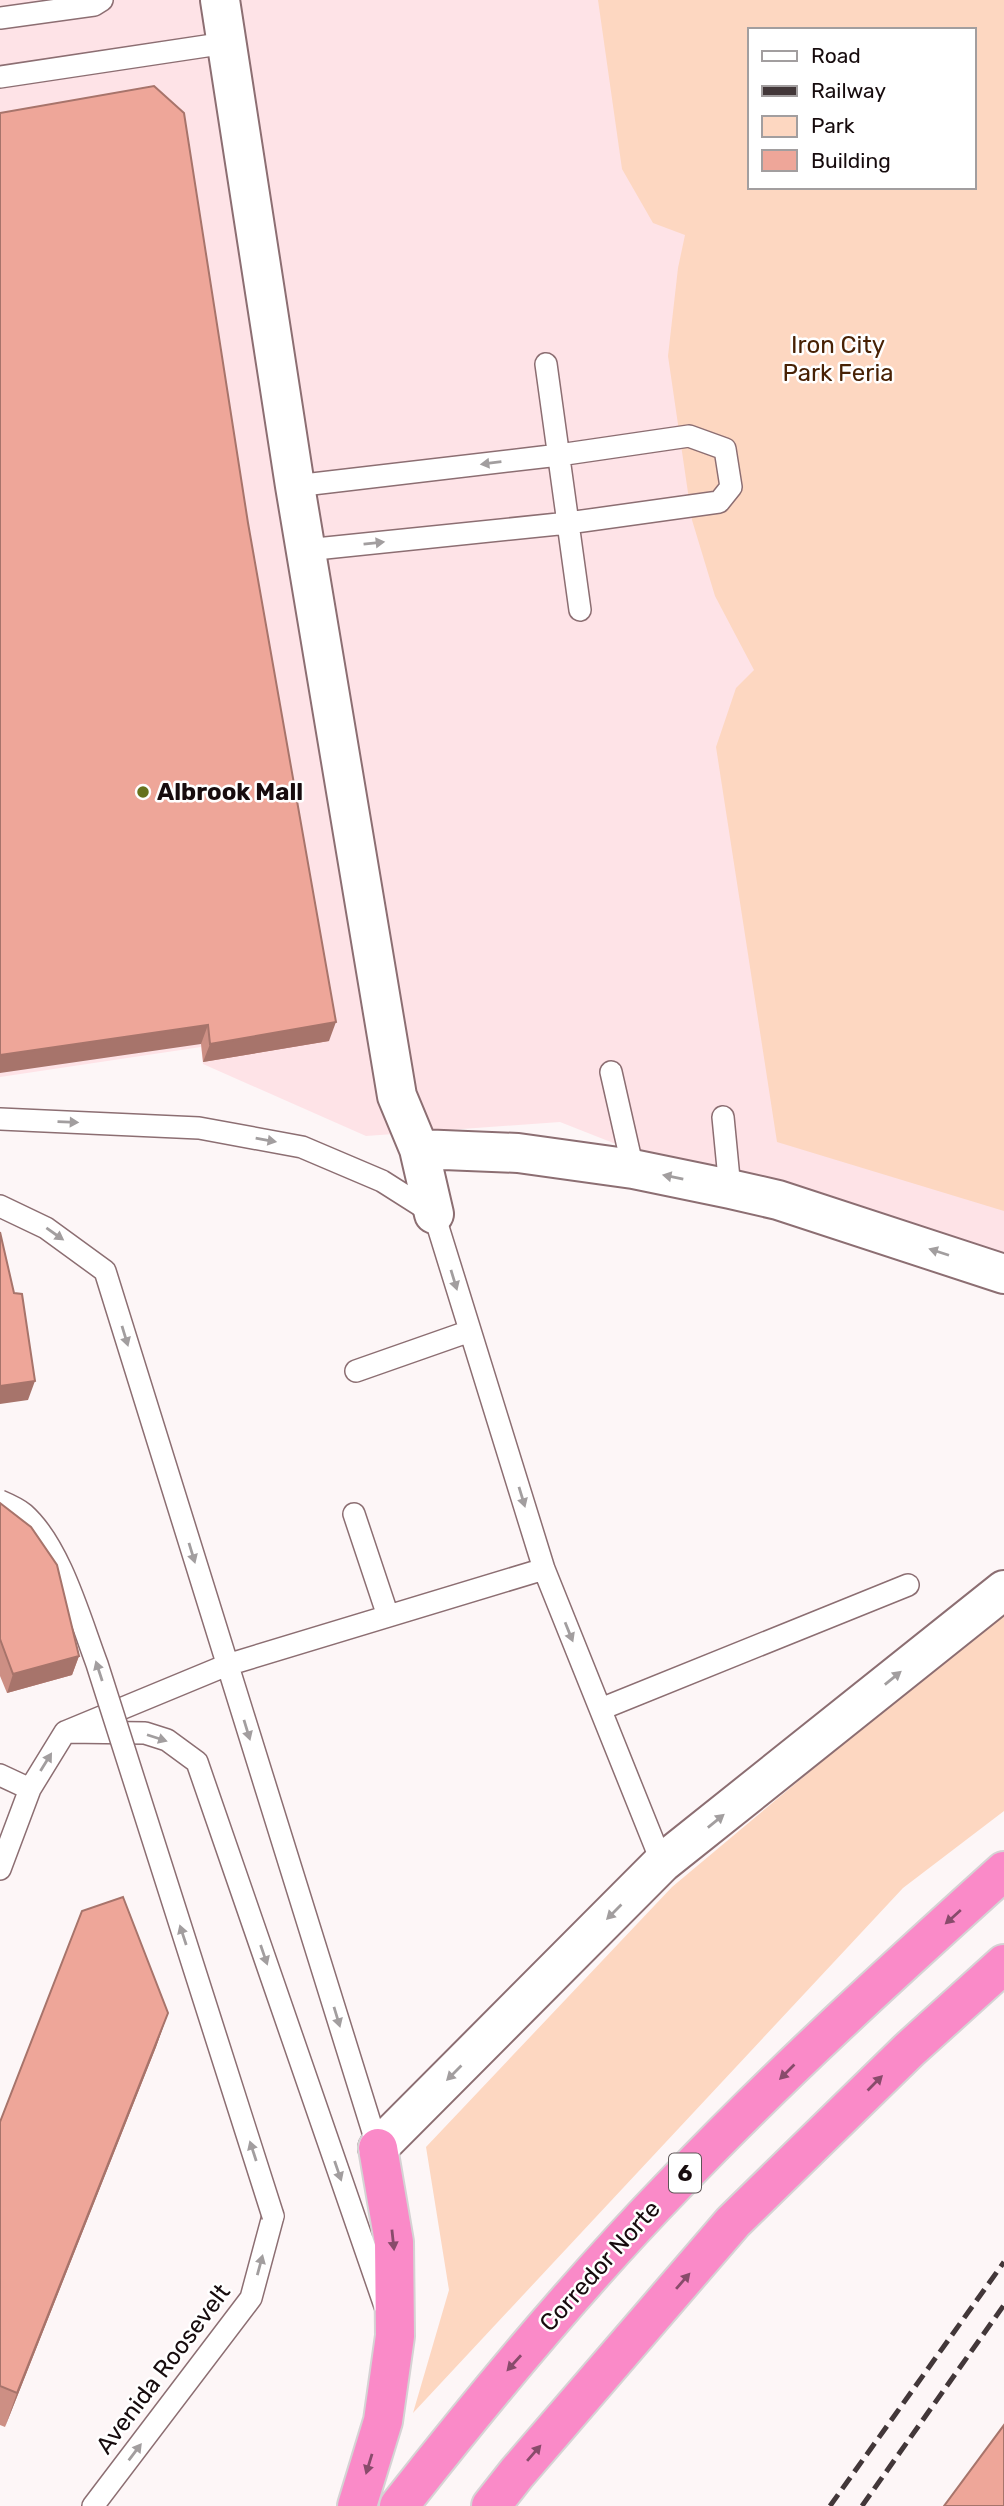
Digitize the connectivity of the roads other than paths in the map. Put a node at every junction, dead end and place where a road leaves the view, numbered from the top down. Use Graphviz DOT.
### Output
graph roads {
  1 [pos="102,0"];
  2 [pos="220,0"];
  3 [pos="6,11"];
  4 [pos="226,43"];
  5 [pos="0,77"];
  6 [pos="546,364"];
  7 [pos="559,455"];
  8 [pos="295,486"];
  9 [pos="568,523"];
  10 [pos="306,550"];
  11 [pos="580,610"];
  12 [pos="611,1072"];
  13 [pos="723,1117"];
  14 [pos="0,1119"];
  15 [pos="419,1149"];
  16 [pos="633,1169"];
  17 [pos="730,1189"];
  18 [pos="0,1206"];
  19 [pos="434,1214"];
  20 [pos="1004,1273"];
  21 [pos="470,1331"];
  22 [pos="356,1371"];
  23 [pos="0,1501"];
  24 [pos="354,1514"];
  25 [pos="544,1569"];
  26 [pos="908,1585"];
  27 [pos="1004,1590"];
  28 [pos="388,1616"];
  29 [pos="226,1665"];
  30 [pos="601,1709"];
  31 [pos="65,1732"];
  32 [pos="0,1775"];
  33 [pos="30,1789"];
  34 [pos="662,1863"];
  35 [pos="0,1869"];
  36 [pos="1004,1871"];
  37 [pos="1004,1964"];
  38 [pos="378,2148"];
  39 [pos="395,2336"];
  40 [pos="93,2506"];
  41 [pos="357,2506"];
  42 [pos="399,2506"];
  43 [pos="491,2506"];
  1 -- 3 [label="lane"];
  2 -- 4 [label="street"];
  4 -- 5 [label="lane"];
  4 -- 8 [label="street"];
  6 -- 7 [label="lane"];
  7 -- 8 [label="lane, one-way"];
  7 -- 9 [label="lane"];
  7 -- 9 [label="lane"];
  8 -- 10 [label="street"];
  10 -- 9 [label="lane, one-way"];
  9 -- 11 [label="lane"];
  10 -- 15 [label="street"];
  12 -- 16 [label="lane"];
  13 -- 17 [label="lane"];
  14 -- 19 [label="lane, one-way"];
  15 -- 16 [label="street"];
  15 -- 19 [label="street"];
  17 -- 16 [label="street, one-way"];
  20 -- 17 [label="street, one-way"];
  18 -- 29 [label="lane, one-way"];
  19 -- 21 [label="lane, one-way"];
  21 -- 22 [label="lane"];
  21 -- 25 [label="lane, one-way"];
  40 -- 23 [label="lane, Avenida Roosevelt, one-way, bridge"];
  24 -- 28 [label="lane"];
  25 -- 28 [label="lane"];
  25 -- 30 [label="lane, one-way"];
  26 -- 30 [label="lane"];
  34 -- 27 [label="street, one-way"];
  28 -- 29 [label="lane"];
  29 -- 31 [label="lane"];
  29 -- 38 [label="lane, one-way"];
  30 -- 34 [label="lane"];
  33 -- 31 [label="lane, one-way"];
  31 -- 39 [label="lane, one-way"];
  32 -- 33 [label="lane"];
  33 -- 35 [label="lane"];
  34 -- 38 [label="street, one-way"];
  36 -- 42 [label="highway, Corredor Norte / 6, one-way"];
  43 -- 37 [label="highway, one-way"];
  38 -- 39 [label="highway, one-way"];
  39 -- 41 [label="highway, one-way"];
}
